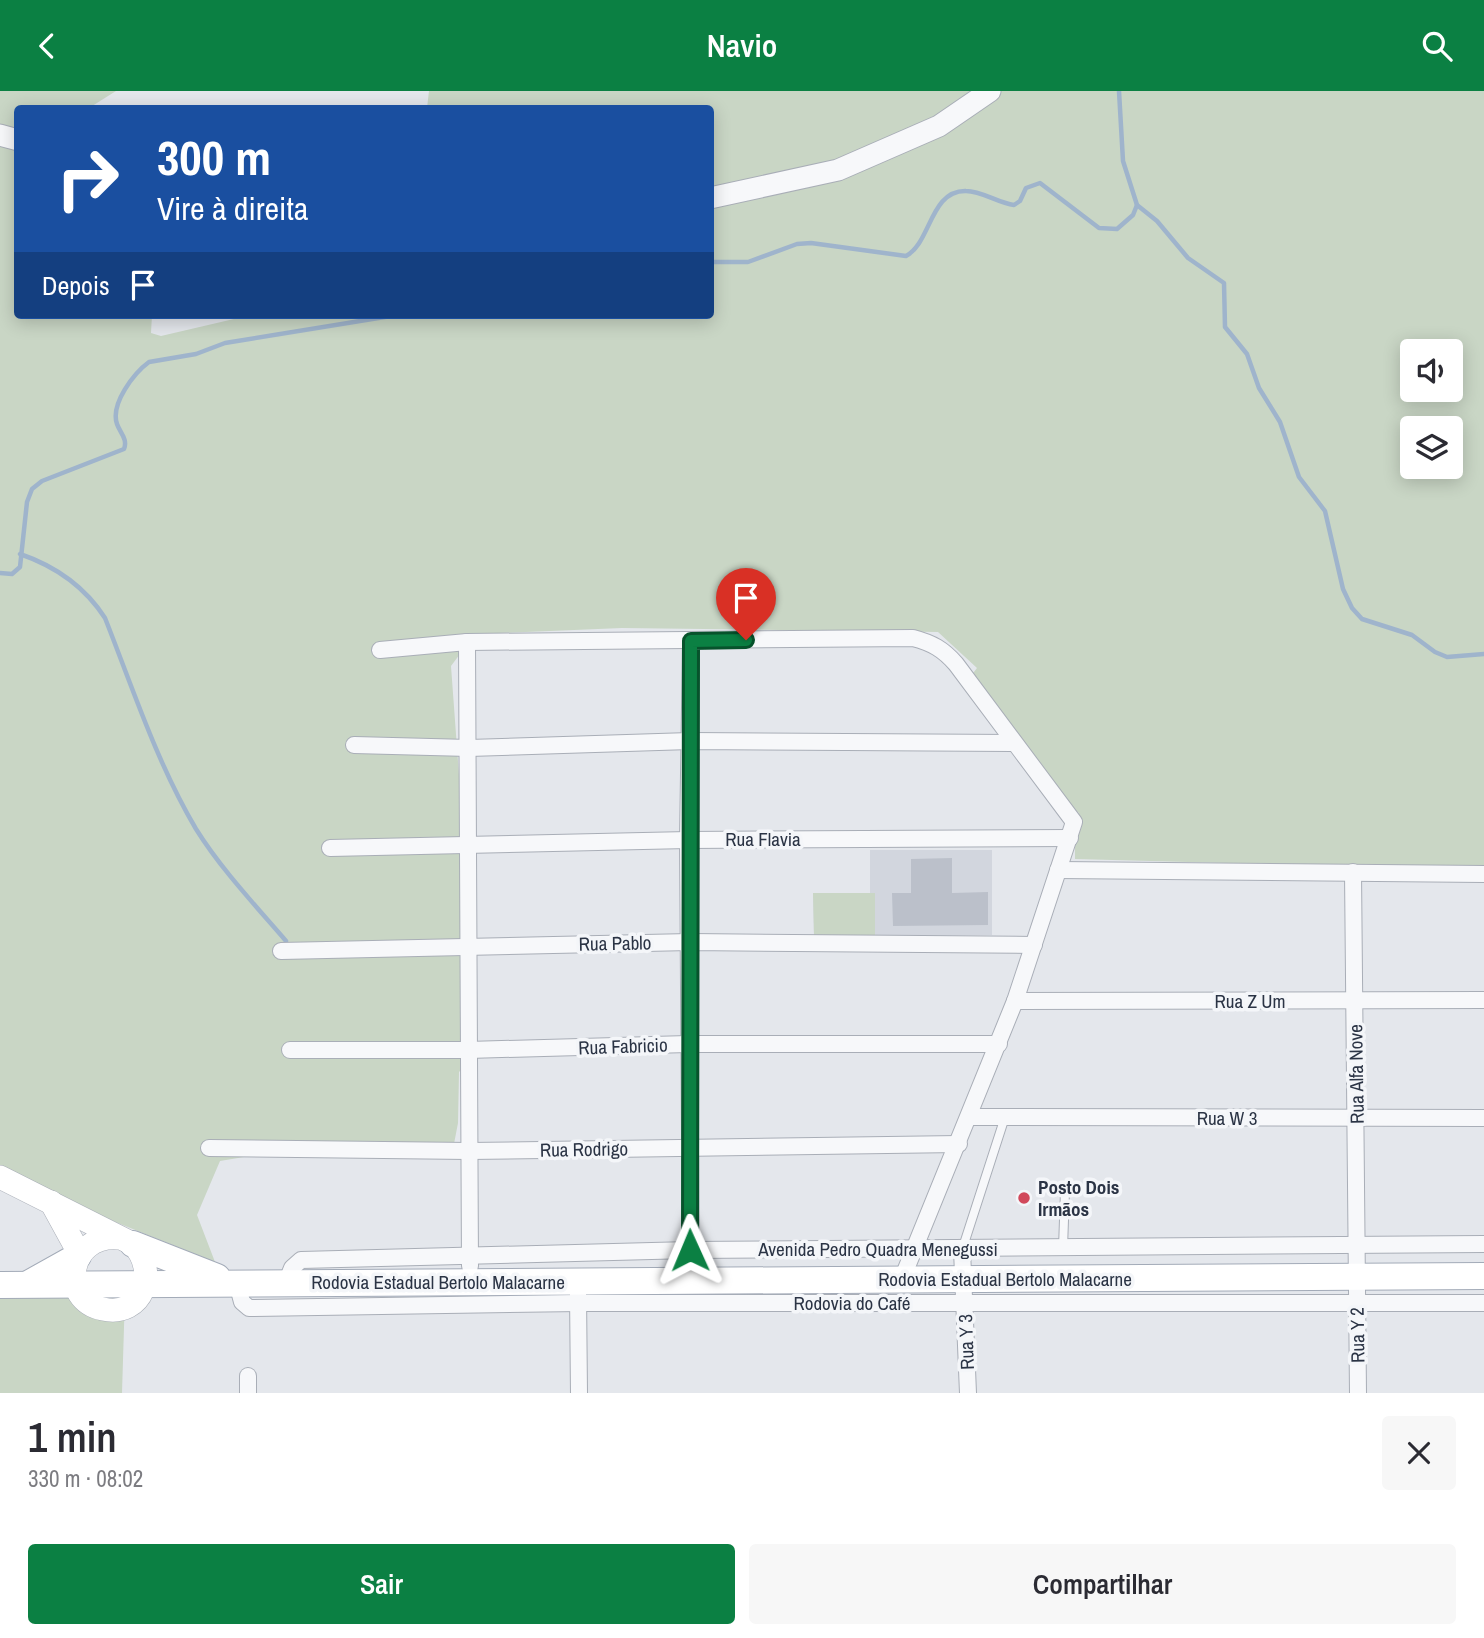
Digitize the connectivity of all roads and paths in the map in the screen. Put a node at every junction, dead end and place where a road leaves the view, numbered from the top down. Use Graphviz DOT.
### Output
graph roads {
  1 [pos="990,91"];
  2 [pos="714,197"];
  3 [pos="691,641"];
  4 [pos="467,642"];
  5 [pos="380,650"];
  6 [pos="690,741"];
  7 [pos="1013,743"];
  8 [pos="354,745"];
  9 [pos="469,748"];
  10 [pos="1070,838"];
  11 [pos="688,839"];
  12 [pos="469,846"];
  13 [pos="330,848"];
  14 [pos="1058,870"];
  15 [pos="1353,872"];
  16 [pos="1484,874"];
  17 [pos="690,942"];
  18 [pos="469,945"];
  19 [pos="1034,945"];
  20 [pos="281,951"];
  21 [pos="1484,1000"];
  22 [pos="1015,1001"];
  23 [pos="1355,1001"];
  24 [pos="688,1044"];
  25 [pos="999,1044"];
  26 [pos="290,1050"];
  27 [pos="468,1050"];
  28 [pos="969,1117"];
  29 [pos="1005,1117"];
  30 [pos="1484,1118"];
  31 [pos="1358,1119"];
  32 [pos="959,1145"];
  33 [pos="209,1148"];
  34 [pos="689,1148"];
  35 [pos="469,1151"];
  36 [pos="0,1177"];
  37 [pos="1065,1191"];
  38 [pos="51,1202"];
  39 [pos="125,1241"];
  40 [pos="1484,1244"];
  41 [pos="1355,1245"];
  42 [pos="1063,1248"];
  43 [pos="1095,1248"];
  44 [pos="690,1250"];
  45 [pos="914,1250"];
  46 [pos="962,1250"];
  47 [pos="79,1254"];
  48 [pos="470,1270"];
  49 [pos="1357,1276"];
  50 [pos="1484,1276"];
  51 [pos="1063,1278"];
  52 [pos="1095,1278"];
  53 [pos="902,1279"];
  54 [pos="691,1281"];
  55 [pos="234,1282"];
  56 [pos="146,1283"];
  57 [pos="0,1285"];
  58 [pos="27,1285"];
  59 [pos="76,1285"];
  60 [pos="965,1291"];
  61 [pos="578,1292"];
  62 [pos="1484,1303"];
  63 [pos="1356,1304"];
  64 [pos="248,1376"];
  65 [pos="248,1393"];
  66 [pos="579,1393"];
  67 [pos="968,1393"];
  68 [pos="1358,1393"];
  1 -- 2 [label="street"];
  3 -- 4 [label="street"];
  3 -- 6 [label="street"];
  3 -- 7 [label="street"];
  4 -- 5 [label="street"];
  4 -- 9 [label="street"];
  6 -- 7 [label="street"];
  6 -- 9 [label="street"];
  6 -- 11 [label="street"];
  7 -- 10 [label="street"];
  8 -- 9 [label="street"];
  9 -- 12 [label="street"];
  10 -- 11 [label="street, Rua Flavia"];
  10 -- 14 [label="street"];
  11 -- 12 [label="street, Rua Flavia"];
  11 -- 17 [label="street"];
  12 -- 13 [label="street, Rua Flavia"];
  12 -- 18 [label="street"];
  14 -- 15 [label="street"];
  14 -- 19 [label="street"];
  15 -- 16 [label="street"];
  15 -- 23 [label="street, Rua Alfa Nove"];
  17 -- 18 [label="street, Rua Pablo"];
  17 -- 19 [label="street, Rua Pablo"];
  17 -- 24 [label="street"];
  18 -- 20 [label="street, Rua Pablo"];
  18 -- 27 [label="street"];
  19 -- 22 [label="street"];
  21 -- 23 [label="street, Rua Z Um"];
  22 -- 23 [label="street, Rua Z Um"];
  22 -- 25 [label="street"];
  23 -- 31 [label="street, Rua Alfa Nove"];
  24 -- 25 [label="street, Rua Fabricio"];
  24 -- 27 [label="street, Rua Fabricio"];
  24 -- 34 [label="street"];
  25 -- 28 [label="street"];
  26 -- 27 [label="street, Rua Fabricio"];
  27 -- 35 [label="street"];
  28 -- 29 [label="street, Rua W 3"];
  28 -- 32 [label="street"];
  29 -- 31 [label="street, Rua W 3"];
  29 -- 46 [label="lane"];
  30 -- 31 [label="street, Rua W 3"];
  31 -- 41 [label="street, Rua Alfa Nove"];
  32 -- 34 [label="street, Rua Rodrigo"];
  32 -- 45 [label="street"];
  33 -- 35 [label="street, Rua Rodrigo"];
  34 -- 35 [label="street, Rua Rodrigo"];
  34 -- 44 [label="street"];
  35 -- 48 [label="street"];
  36 -- 38 [label="main road"];
  37 -- 42 [label="lane"];
  38 -- 39 [label="main road"];
  38 -- 47 [label="main road"];
  39 -- 47 [label="main road"];
  39 -- 55 [label="main road"];
  39 -- 56 [label="main road"];
  40 -- 41 [label="street, Avenida Pedro Quadra Menegussi"];
  41 -- 43 [label="street, Avenida Pedro Quadra Menegussi"];
  41 -- 49 [label="street, Rua Alfa Nove"];
  42 -- 43 [label="street, Avenida Pedro Quadra Menegussi"];
  42 -- 46 [label="street, Avenida Pedro Quadra Menegussi"];
  42 -- 51 [label="street"];
  43 -- 52 [label="street"];
  44 -- 45 [label="street, Avenida Pedro Quadra Menegussi"];
  44 -- 48 [label="street, Avenida Pedro Quadra Menegussi"];
  44 -- 54 [label="street"];
  45 -- 46 [label="street, Avenida Pedro Quadra Menegussi"];
  45 -- 53 [label="street"];
  46 -- 60 [label="street, Rua Y 3"];
  47 -- 58 [label="main road"];
  47 -- 59 [label="main road"];
  48 -- 55 [label="main road, Rodovia Estadual Bertolo Malacarne"];
  48 -- 61 [label="main road, Rodovia Estadual Bertolo Malacarne"];
  49 -- 50 [label="main road, Rodovia Estadual Bertolo Malacarne"];
  49 -- 52 [label="main road, Rodovia Estadual Bertolo Malacarne"];
  49 -- 63 [label="street, Rua Y 2"];
  51 -- 52 [label="main road, Rodovia Estadual Bertolo Malacarne"];
  51 -- 60 [label="main road, Rodovia Estadual Bertolo Malacarne"];
  53 -- 54 [label="main road, Rodovia Estadual Bertolo Malacarne"];
  53 -- 60 [label="main road, Rodovia Estadual Bertolo Malacarne"];
  54 -- 61 [label="main road, Rodovia Estadual Bertolo Malacarne"];
  55 -- 56 [label="main road, Rodovia Estadual Bertolo Malacarne"];
  55 -- 61 [label="street, Rodovia do Café"];
  56 -- 59 [label="main road, Rodovia Estadual Bertolo Malacarne"];
  57 -- 58 [label="main road"];
  58 -- 59 [label="main road"];
  60 -- 61 [label="street, Rodovia do Café"];
  60 -- 63 [label="street, Rodovia do Café"];
  60 -- 67 [label="street, Rua Y 3"];
  61 -- 66 [label="street"];
  62 -- 63 [label="street, Rodovia do Café"];
  63 -- 68 [label="street, Rua Y 2"];
  64 -- 65 [label="street"];
}
